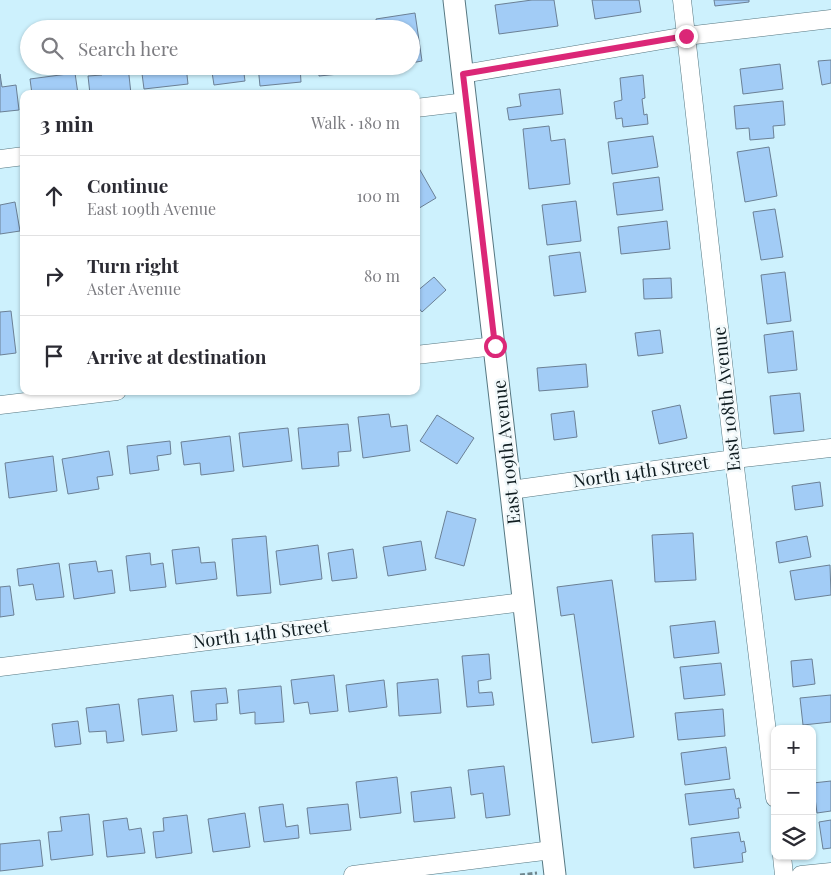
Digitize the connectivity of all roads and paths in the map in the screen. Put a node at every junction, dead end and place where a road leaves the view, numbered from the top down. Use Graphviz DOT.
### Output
graph roads {
  1 [pos="454,0"];
  2 [pos="682,0"];
  3 [pos="831,19"];
  4 [pos="686,36"];
  5 [pos="463,74"];
  6 [pos="466,102"];
  7 [pos="420,108"];
  8 [pos="20,156"];
  9 [pos="0,159"];
  10 [pos="495,346"];
  11 [pos="420,355"];
  12 [pos="84,395"];
  13 [pos="0,405"];
  14 [pos="831,448"];
  15 [pos="734,459"];
  16 [pos="512,490"];
  17 [pos="523,602"];
  18 [pos="0,667"];
  19 [pos="772,770"];
  20 [pos="552,850"];
  21 [pos="782,860"];
  22 [pos="831,872"];
  23 [pos="353,875"];
  24 [pos="555,875"];
  25 [pos="784,875"];
  26 [pos="801,875"];
  1 -- 5 [label="street, East 109th Avenue"];
  2 -- 4 [label="street, East 108th Avenue"];
  3 -- 4 [label="street"];
  4 -- 5 [label="street"];
  4 -- 15 [label="street, East 108th Avenue"];
  5 -- 6 [label="street, East 109th Avenue"];
  6 -- 7 [label="street"];
  6 -- 10 [label="street, East 109th Avenue"];
  8 -- 9 [label="street"];
  10 -- 11 [label="street"];
  10 -- 16 [label="street, East 109th Avenue"];
  12 -- 13 [label="street"];
  14 -- 15 [label="street, North 14th Street"];
  15 -- 16 [label="street, North 14th Street"];
  15 -- 19 [label="street, East 108th Avenue"];
  16 -- 17 [label="street, East 109th Avenue"];
  17 -- 18 [label="street, North 14th Street"];
  17 -- 20 [label="street, East 109th Avenue"];
  20 -- 23 [label="street"];
  20 -- 24 [label="street, East 109th Avenue"];
  21 -- 25 [label="street"];
  22 -- 26 [label="street"];
}
